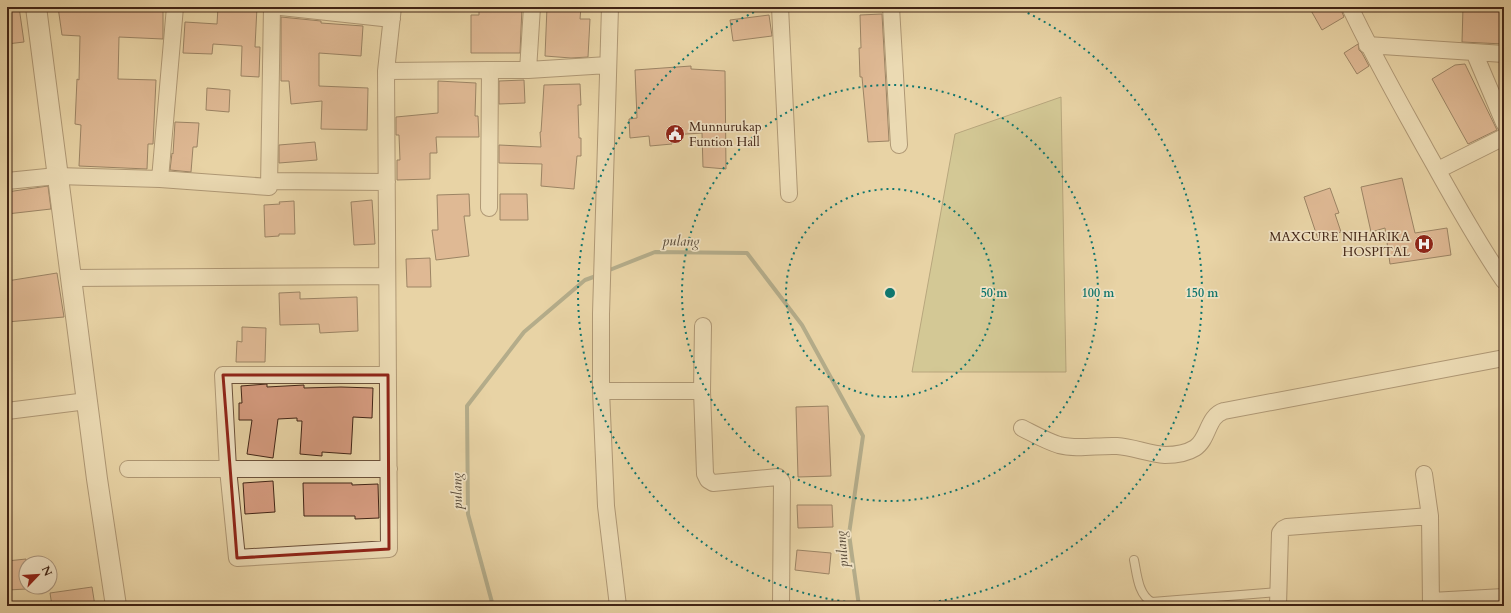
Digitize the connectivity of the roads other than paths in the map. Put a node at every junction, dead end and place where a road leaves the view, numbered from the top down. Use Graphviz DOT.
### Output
graph roads {
  1 [pos="36,7"];
  2 [pos="175,7"];
  3 [pos="272,7"];
  4 [pos="281,7"];
  5 [pos="532,7"];
  6 [pos="610,7"];
  7 [pos="780,7"];
  8 [pos="891,7"];
  9 [pos="1350,7"];
  10 [pos="393,13"];
  11 [pos="1367,45"];
  12 [pos="1474,52"];
  13 [pos="1504,54"];
  14 [pos="608,65"];
  15 [pos="490,70"];
  16 [pos="528,70"];
  17 [pos="386,71"];
  18 [pos="1504,123"];
  19 [pos="1504,137"];
  20 [pos="899,145"];
  21 [pos="1438,170"];
  22 [pos="57,176"];
  23 [pos="160,179"];
  24 [pos="269,181"];
  25 [pos="7,182"];
  26 [pos="387,182"];
  27 [pos="789,194"];
  28 [pos="489,208"];
  29 [pos="1497,259"];
  30 [pos="388,276"];
  31 [pos="71,278"];
  32 [pos="1504,281"];
  33 [pos="703,326"];
  34 [pos="1504,358"];
  35 [pos="388,374"];
  36 [pos="601,391"];
  37 [pos="702,391"];
  38 [pos="87,401"];
  39 [pos="7,411"];
  40 [pos="1022,428"];
  41 [pos="128,469"];
  42 [pos="228,469"];
  43 [pos="389,469"];
  44 [pos="1424,474"];
  45 [pos="1430,516"];
  46 [pos="1134,560"];
  47 [pos="1504,597"];
  48 [pos="1278,599"];
  49 [pos="1431,603"];
  50 [pos="116,606"];
  51 [pos="618,606"];
  52 [pos="781,606"];
  1 -- 22 [label="street"];
  2 -- 23 [label="street"];
  3 -- 24 [label="street"];
  4 -- 10 [label="street"];
  5 -- 16 [label="street"];
  6 -- 14 [label="street"];
  7 -- 27 [label="street"];
  8 -- 20 [label="street"];
  9 -- 11 [label="street"];
  10 -- 17 [label="street"];
  11 -- 12 [label="street"];
  11 -- 21 [label="street"];
  12 -- 13 [label="street"];
  12 -- 18 [label="street"];
  14 -- 16 [label="street"];
  14 -- 36 [label="street"];
  15 -- 16 [label="street"];
  15 -- 17 [label="street"];
  15 -- 28 [label="street"];
  17 -- 26 [label="street"];
  19 -- 21 [label="street"];
  21 -- 29 [label="street"];
  22 -- 23 [label="street"];
  22 -- 25 [label="street"];
  22 -- 31 [label="street"];
  23 -- 24 [label="street"];
  24 -- 26 [label="street"];
  26 -- 30 [label="street"];
  29 -- 32 [label="street"];
  30 -- 31 [label="street"];
  30 -- 35 [label="street"];
  31 -- 38 [label="street"];
  33 -- 37 [label="street"];
  34 -- 40 [label="street"];
  35 -- 42 [label="street"];
  35 -- 43 [label="street"];
  36 -- 37 [label="street"];
  36 -- 51 [label="street"];
  37 -- 52 [label="street"];
  38 -- 39 [label="street"];
  38 -- 50 [label="street"];
  41 -- 42 [label="street"];
  42 -- 43 [label="street"];
  42 -- 43 [label="street"];
  44 -- 45 [label="street"];
  45 -- 48 [label="street"];
  45 -- 49 [label="street"];
  46 -- 48 [label="lane"];
  47 -- 49 [label="street"];
}
